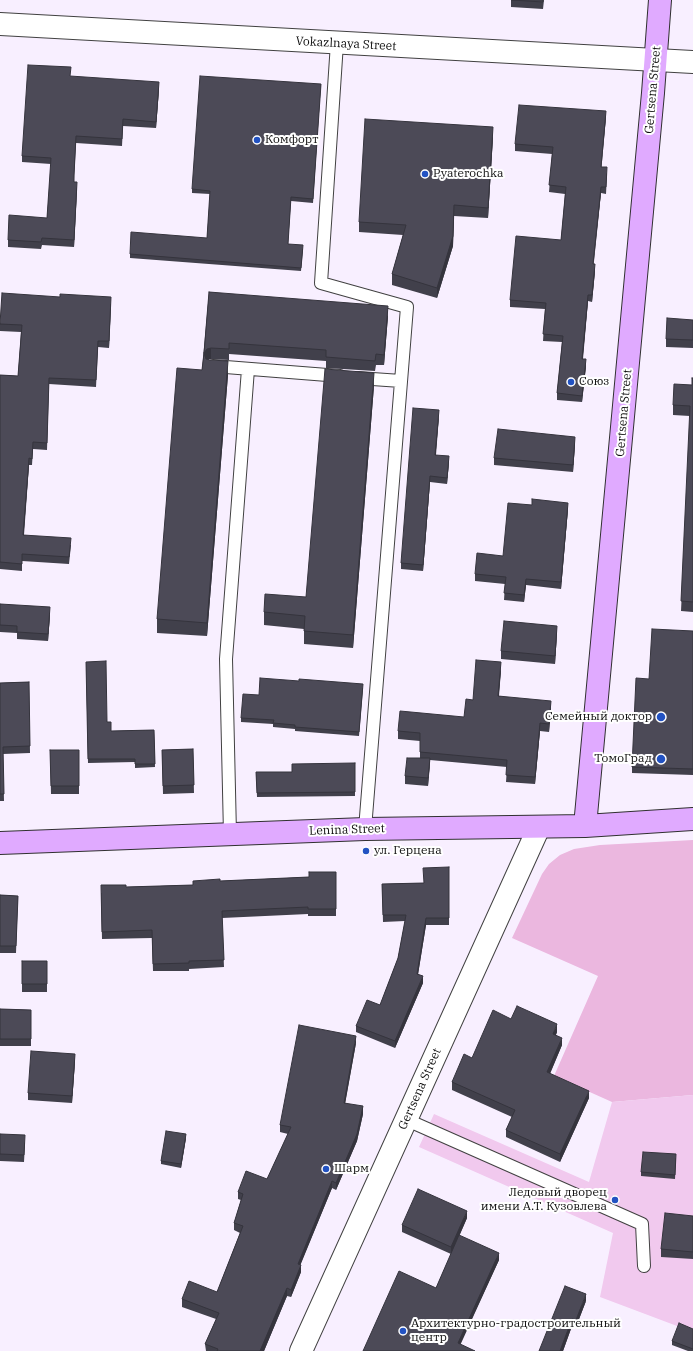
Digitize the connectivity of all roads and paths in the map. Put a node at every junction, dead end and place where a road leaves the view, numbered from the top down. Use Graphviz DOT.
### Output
graph roads {
  1 [pos="660,0"];
  2 [pos="0,24"];
  3 [pos="337,43"];
  4 [pos="656,60"];
  5 [pos="693,62"];
  6 [pos="211,366"];
  7 [pos="248,370"];
  8 [pos="401,381"];
  9 [pos="693,820"];
  10 [pos="585,826"];
  11 [pos="539,827"];
  12 [pos="365,829"];
  13 [pos="230,834"];
  14 [pos="0,843"];
  15 [pos="407,1120"];
  16 [pos="644,1266"];
  17 [pos="302,1351"];
  1 -- 4 [label="street, Gertsena Street"];
  2 -- 3 [label="street, Vokazlnaya Street"];
  3 -- 4 [label="street, Vokazlnaya Street"];
  3 -- 8 [label="lane"];
  4 -- 5 [label="street, Vokazlnaya Street"];
  4 -- 10 [label="street, Gertsena Street"];
  6 -- 7 [label="lane"];
  7 -- 8 [label="lane"];
  7 -- 13 [label="lane"];
  8 -- 12 [label="lane"];
  9 -- 10 [label="street, Lenina Street"];
  10 -- 11 [label="street, Lenina Street"];
  11 -- 12 [label="street, Lenina Street"];
  11 -- 15 [label="street, Gertsena Street"];
  12 -- 13 [label="street, Lenina Street"];
  13 -- 14 [label="street, Lenina Street"];
  15 -- 16 [label="lane"];
  15 -- 17 [label="street, Gertsena Street"];
}
